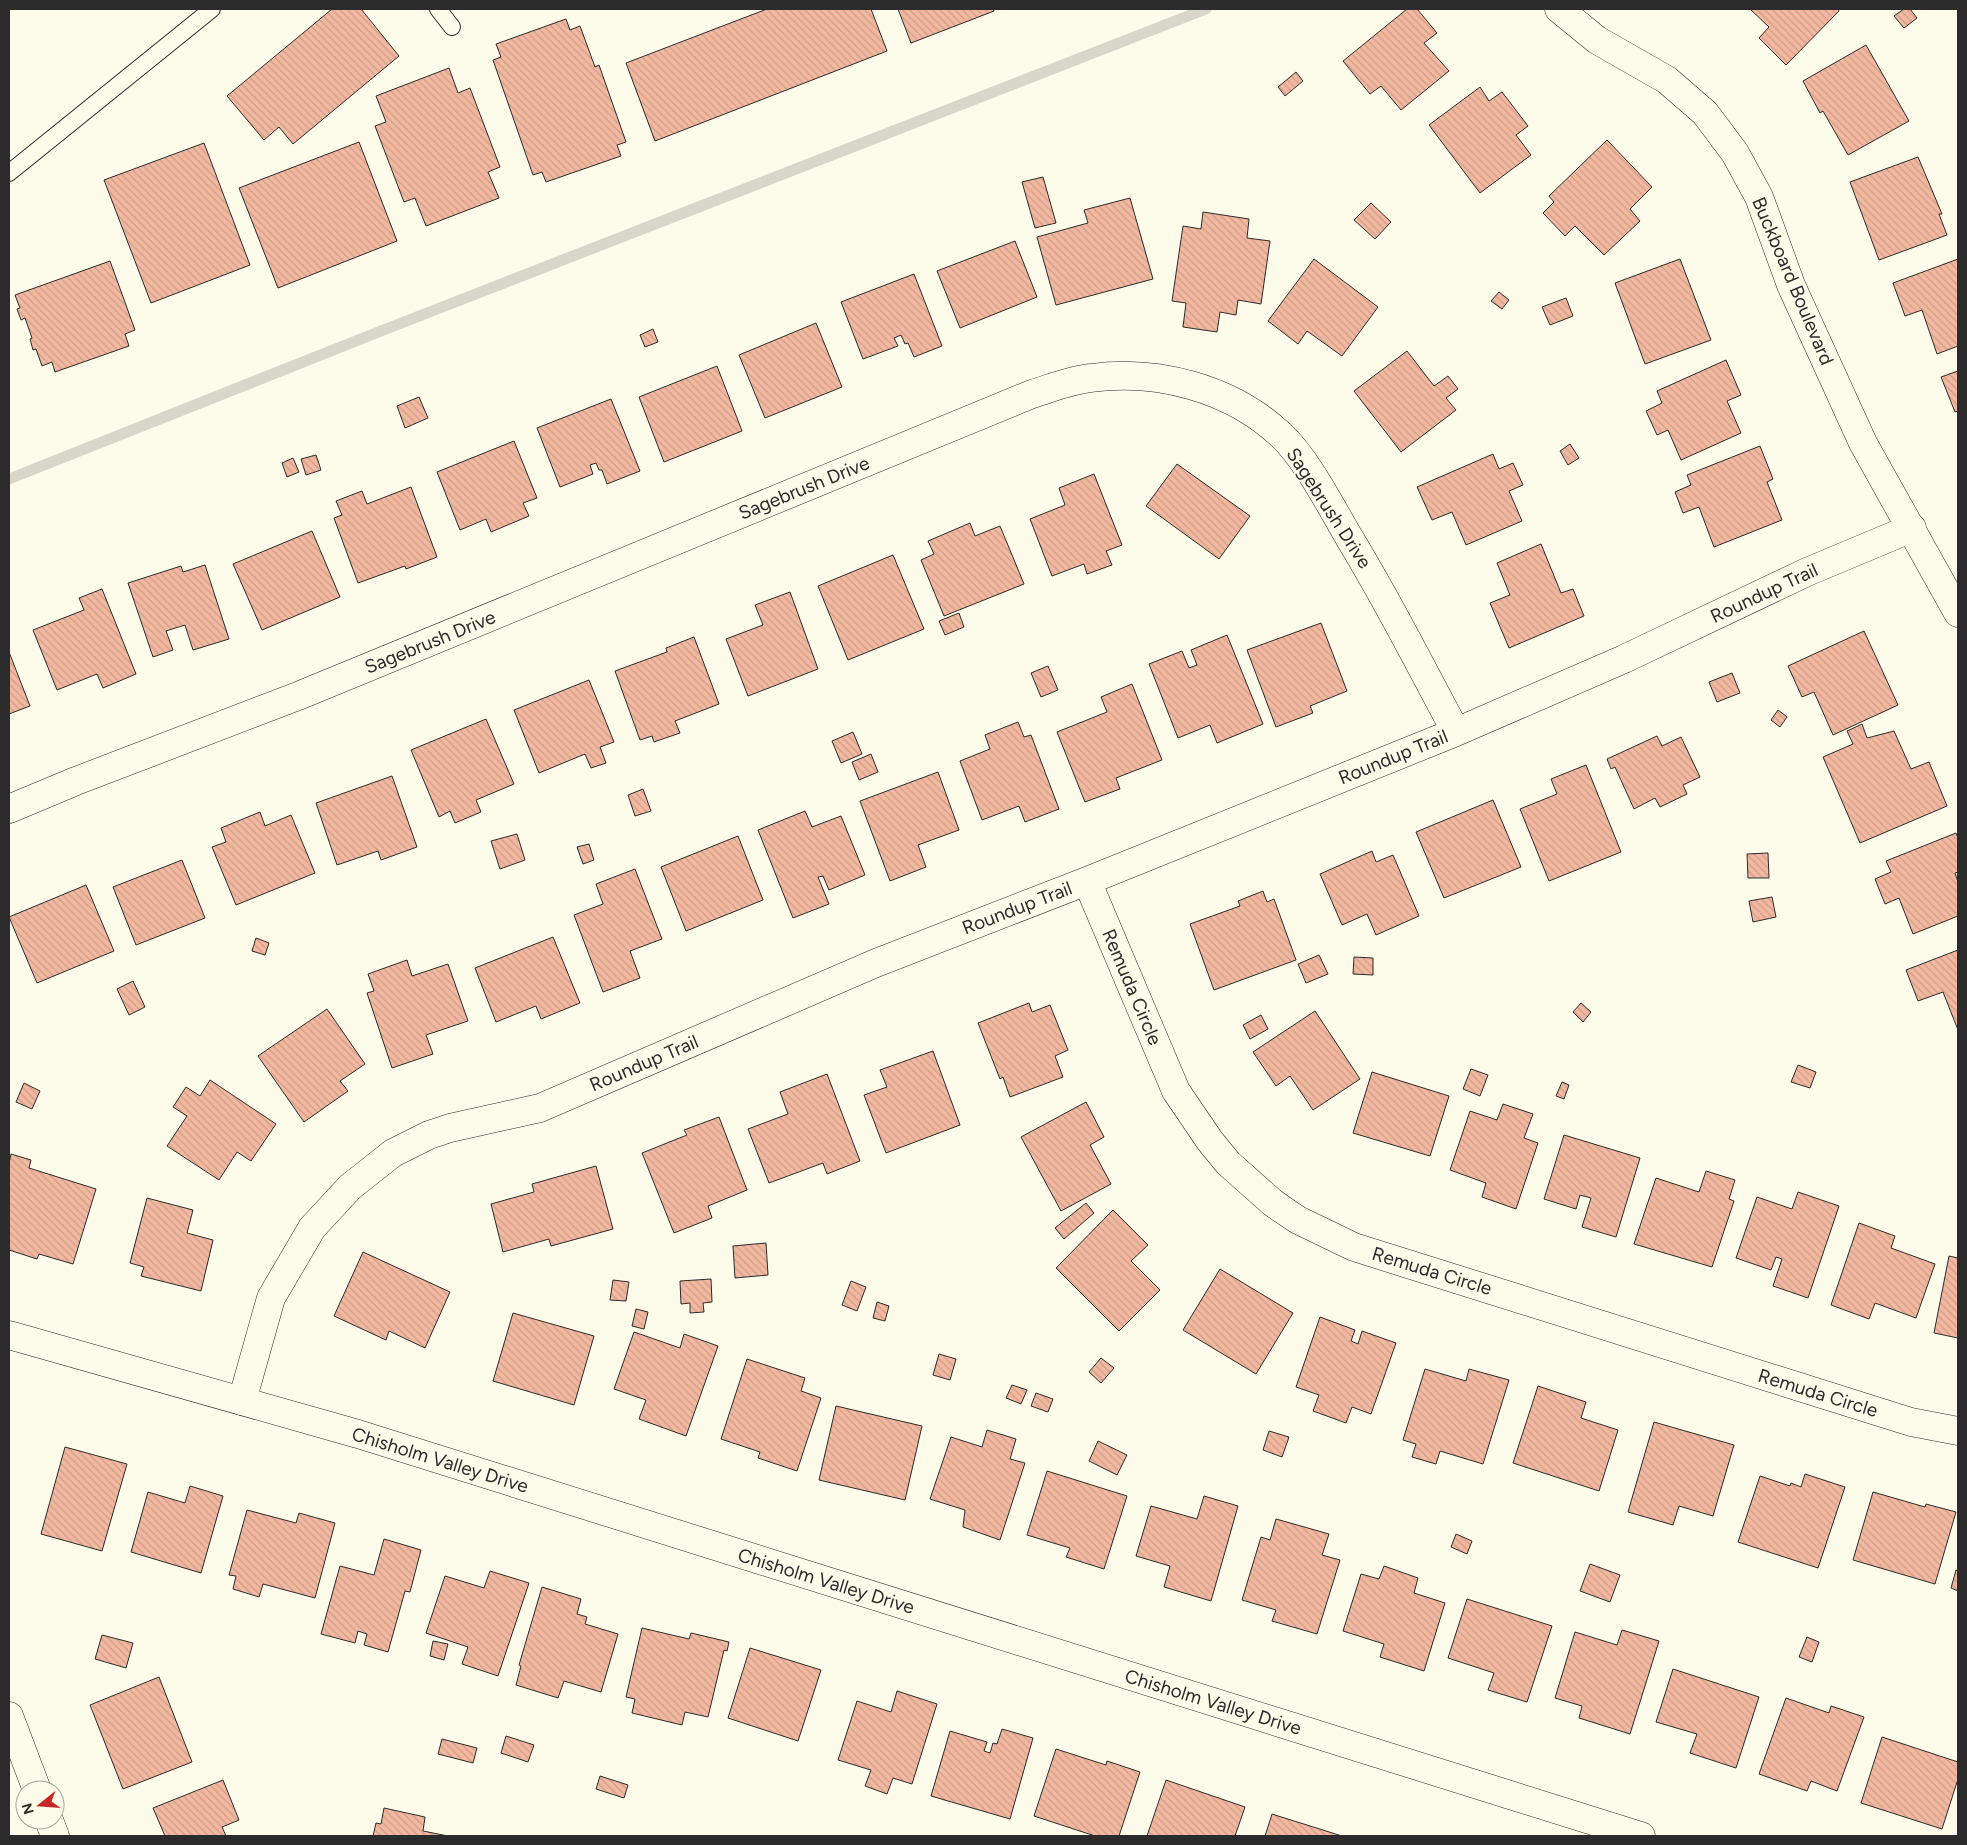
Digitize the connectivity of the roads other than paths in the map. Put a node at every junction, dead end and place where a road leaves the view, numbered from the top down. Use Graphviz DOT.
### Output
graph roads {
  1 [pos="212,9"];
  2 [pos="438,9"];
  3 [pos="1558,9"];
  4 [pos="452,27"];
  5 [pos="9,174"];
  6 [pos="1912,528"];
  7 [pos="1958,613"];
  8 [pos="1456,732"];
  9 [pos="9,809"];
  10 [pos="1087,881"];
  11 [pos="9,1335"];
  12 [pos="242,1401"];
  13 [pos="1958,1431"];
  14 [pos="9,1716"];
  15 [pos="33,1780"];
  16 [pos="1641,1836"];
  1 -- 5 [label="lane"];
  2 -- 4 [label="lane"];
  3 -- 6 [label="street, Buckboard Boulevard"];
  6 -- 7 [label="street, Buckboard Boulevard"];
  6 -- 8 [label="street, Roundup Trail"];
  8 -- 9 [label="street, Sagebrush Drive"];
  8 -- 10 [label="street, Roundup Trail"];
  10 -- 12 [label="street, Roundup Trail"];
  10 -- 13 [label="street, Remuda Circle"];
  11 -- 12 [label="street, Chisholm Valley Drive"];
  12 -- 16 [label="street, Chisholm Valley Drive"];
  14 -- 15 [label="street"];
}
